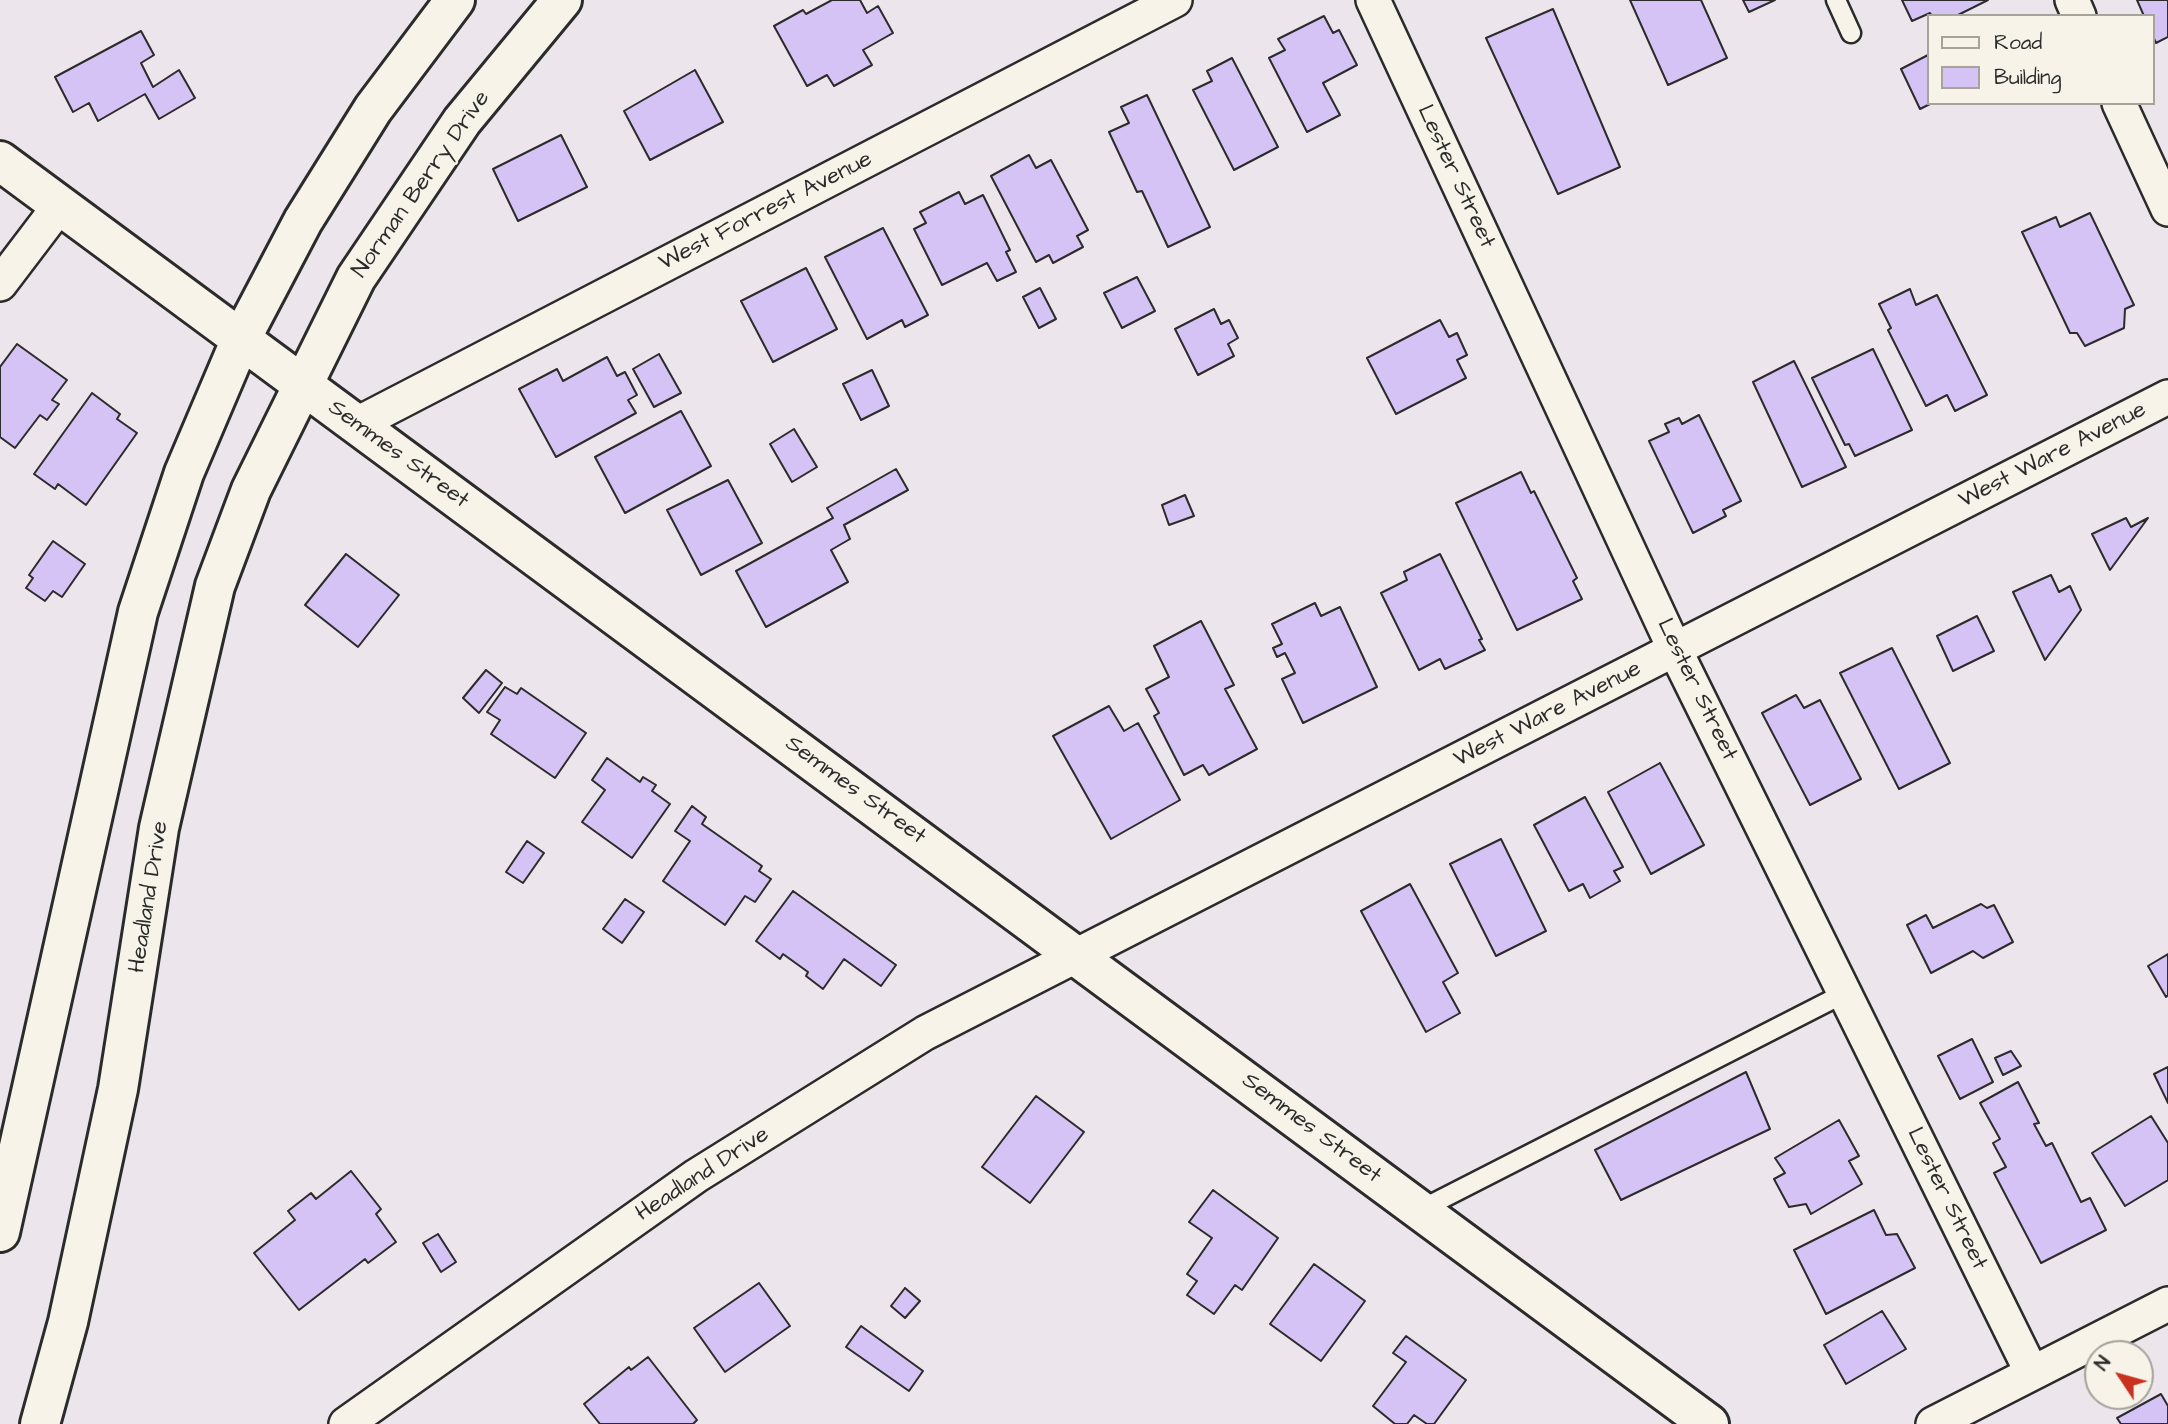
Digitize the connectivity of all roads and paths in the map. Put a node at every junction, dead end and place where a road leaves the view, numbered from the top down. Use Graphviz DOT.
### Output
graph roads {
  1 [pos="455,0"];
  2 [pos="562,0"];
  3 [pos="1175,0"];
  4 [pos="1373,0"];
  5 [pos="1836,0"];
  6 [pos="1851,33"];
  7 [pos="2120,105"];
  8 [pos="0,161"];
  9 [pos="60,205"];
  10 [pos="2168,209"];
  11 [pos="0,284"];
  12 [pos="241,339"];
  13 [pos="302,384"];
  14 [pos="2168,397"];
  15 [pos="357,424"];
  16 [pos="1675,650"];
  17 [pos="1077,956"];
  18 [pos="1844,993"];
  19 [pos="1420,1210"];
  20 [pos="0,1232"];
  21 [pos="2168,1304"];
  22 [pos="2032,1373"];
  23 [pos="40,1424"];
  24 [pos="346,1424"];
  25 [pos="1709,1424"];
  26 [pos="1933,1424"];
  1 -- 12 [label="main road"];
  2 -- 13 [label="main road, Norman Berry Drive"];
  3 -- 15 [label="street, West Forrest Avenue"];
  4 -- 16 [label="street, Lester Street"];
  5 -- 6 [label="lane"];
  7 -- 10 [label="street"];
  8 -- 9 [label="main road, Semmes Street"];
  9 -- 11 [label="street"];
  9 -- 12 [label="main road, Semmes Street"];
  12 -- 13 [label="main road, Semmes Street"];
  12 -- 20 [label="main road"];
  13 -- 15 [label="main road, Semmes Street"];
  13 -- 23 [label="main road, Headland Drive"];
  14 -- 16 [label="street, West Ware Avenue"];
  15 -- 17 [label="main road, Semmes Street"];
  16 -- 17 [label="street, West Ware Avenue"];
  16 -- 18 [label="street, Lester Street"];
  17 -- 19 [label="main road, Semmes Street"];
  17 -- 24 [label="street, Headland Drive"];
  18 -- 19 [label="lane"];
  18 -- 22 [label="street, Lester Street"];
  19 -- 25 [label="main road, Semmes Street"];
  21 -- 22 [label="street"];
  22 -- 26 [label="street"];
}
